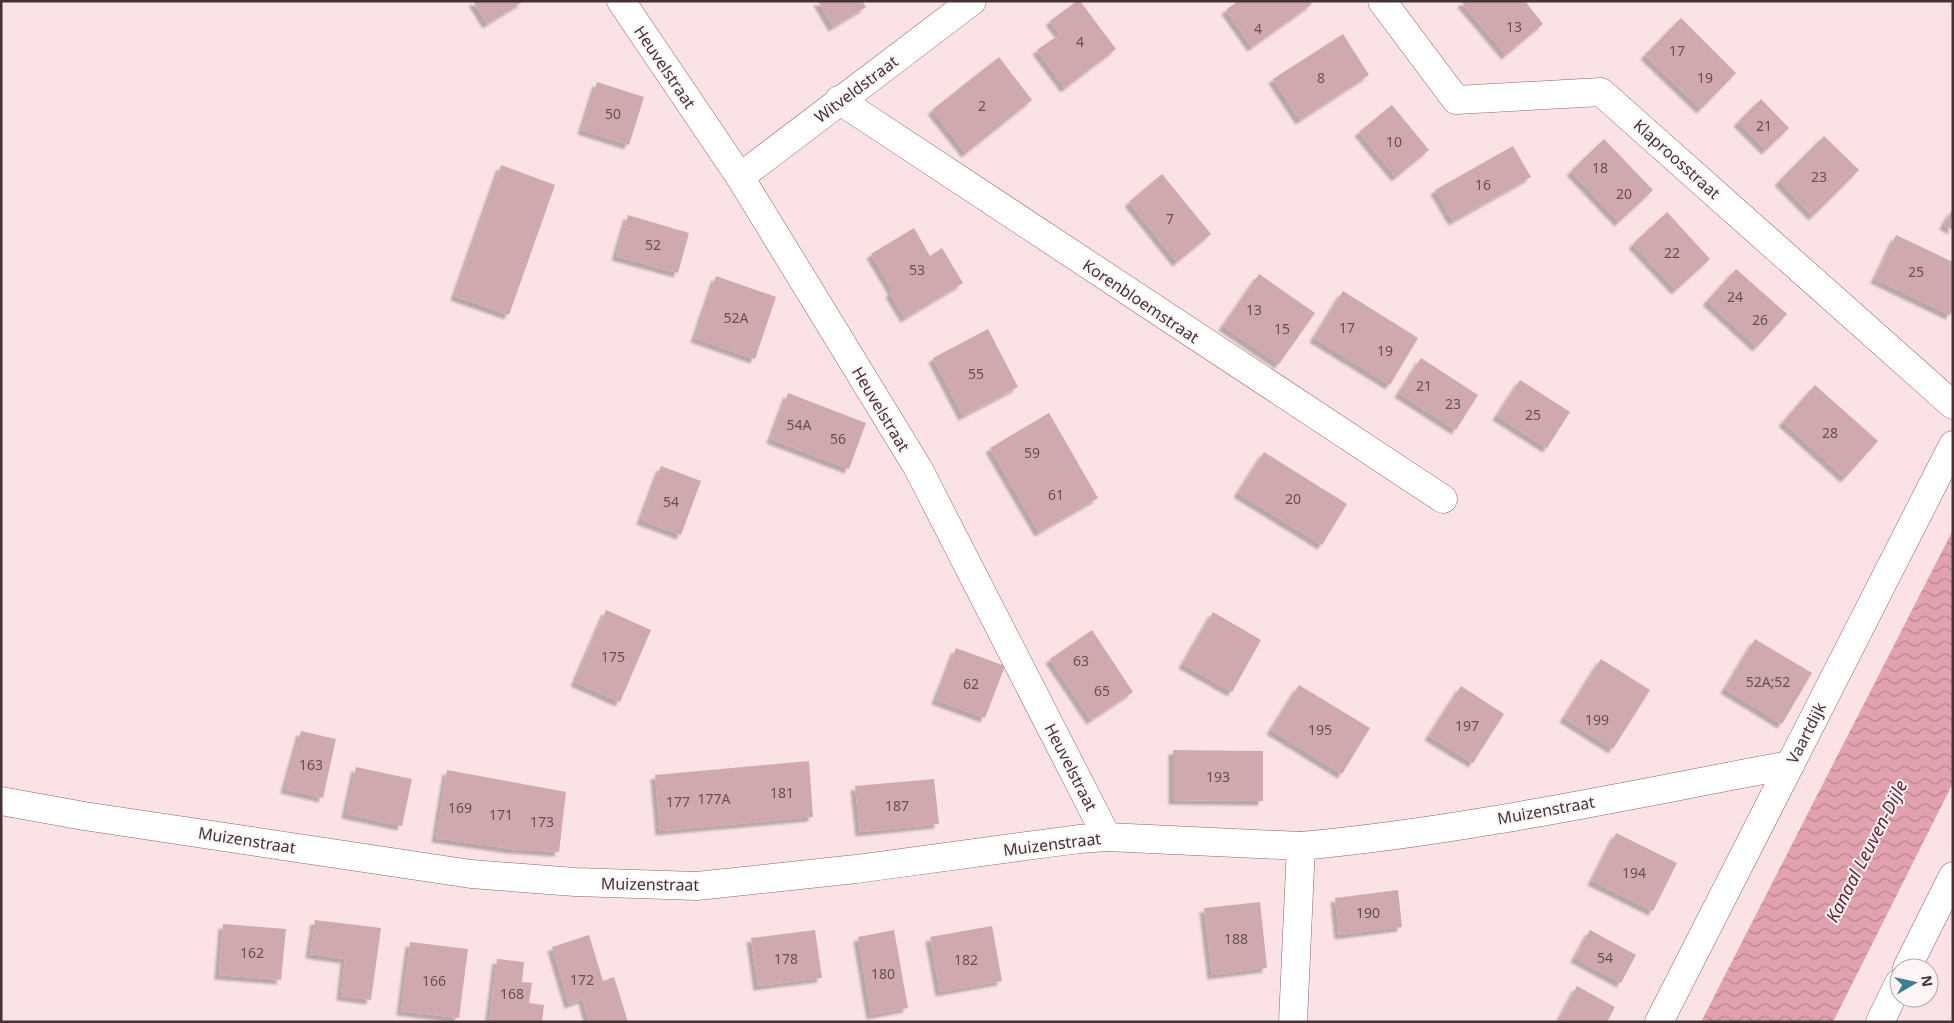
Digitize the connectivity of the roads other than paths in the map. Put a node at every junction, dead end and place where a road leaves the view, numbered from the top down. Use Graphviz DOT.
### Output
graph roads {
  1 [pos="621,1"];
  2 [pos="972,1"];
  3 [pos="1382,1"];
  4 [pos="839,100"];
  5 [pos="740,177"];
  6 [pos="1953,405"];
  7 [pos="1953,445"];
  8 [pos="1443,500"];
  9 [pos="1790,765"];
  10 [pos="1,801"];
  11 [pos="1107,837"];
  12 [pos="1301,846"];
  13 [pos="1953,876"];
  14 [pos="1911,958"];
  15 [pos="1889,1004"];
  16 [pos="1293,1022"];
  17 [pos="1659,1022"];
  18 [pos="1880,1022"];
  1 -- 5 [label="street, Heuvelstraat"];
  2 -- 4 [label="street, Witveldstraat"];
  3 -- 6 [label="street, Klaproosstraat"];
  4 -- 5 [label="street, Witveldstraat"];
  4 -- 8 [label="street, Korenbloemstraat"];
  5 -- 11 [label="street, Heuvelstraat"];
  7 -- 9 [label="street, Vaartdijk"];
  9 -- 12 [label="street, Muizenstraat"];
  9 -- 17 [label="street, Vaartdijk"];
  10 -- 11 [label="street, Muizenstraat"];
  11 -- 12 [label="street, Muizenstraat"];
  12 -- 16 [label="street"];
  13 -- 14 [label="street"];
  15 -- 18 [label="street"];
}
